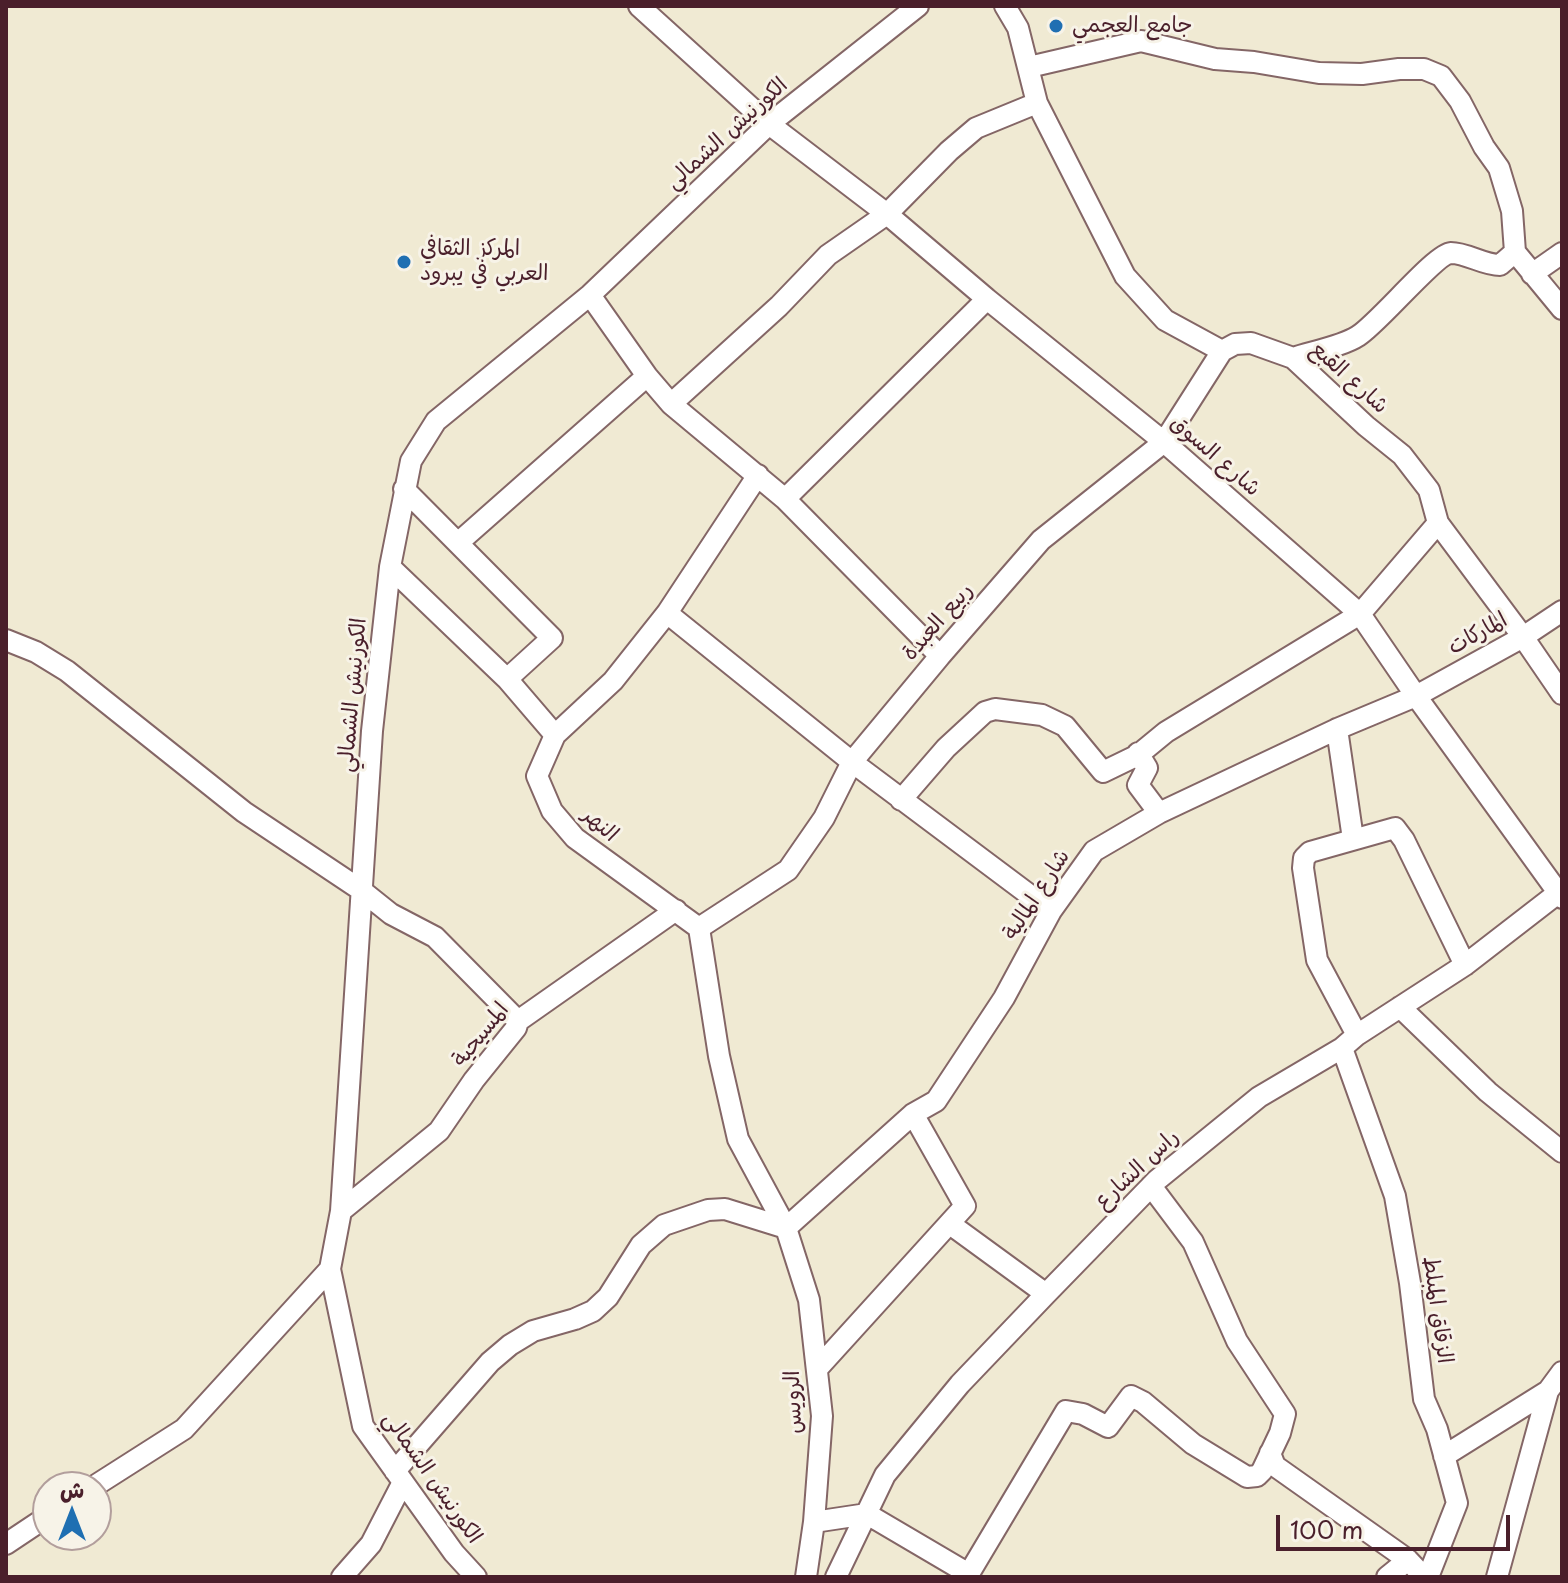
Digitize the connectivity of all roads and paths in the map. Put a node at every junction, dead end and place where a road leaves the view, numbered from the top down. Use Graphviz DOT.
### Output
graph roads {
  1 [pos="639,6"];
  2 [pos="918,6"];
  3 [pos="1005,6"];
  4 [pos="1029,67"];
  5 [pos="1037,103"];
  6 [pos="769,124"];
  7 [pos="887,214"];
  8 [pos="1515,252"];
  9 [pos="1562,253"];
  10 [pos="1532,274"];
  11 [pos="590,295"];
  12 [pos="987,299"];
  13 [pos="1562,309"];
  14 [pos="1222,351"];
  15 [pos="1293,358"];
  16 [pos="647,376"];
  17 [pos="671,404"];
  18 [pos="1164,442"];
  19 [pos="758,475"];
  20 [pos="404,489"];
  21 [pos="785,499"];
  22 [pos="1438,523"];
  23 [pos="459,542"];
  24 [pos="390,567"];
  25 [pos="1562,611"];
  26 [pos="667,613"];
  27 [pos="1360,614"];
  28 [pos="1523,637"];
  29 [pos="6,640"];
  30 [pos="940,656"];
  31 [pos="507,679"];
  32 [pos="1562,694"];
  33 [pos="1416,696"];
  34 [pos="1337,729"];
  35 [pos="555,735"];
  36 [pos="1138,753"];
  37 [pos="852,762"];
  38 [pos="901,800"];
  39 [pos="1159,813"];
  40 [pos="1353,839"];
  41 [pos="361,890"];
  42 [pos="1561,893"];
  43 [pos="676,910"];
  44 [pos="1051,911"];
  45 [pos="699,928"];
  46 [pos="1465,965"];
  47 [pos="1400,1007"];
  48 [pos="518,1021"];
  49 [pos="1350,1042"];
  50 [pos="913,1114"];
  51 [pos="1562,1152"];
  52 [pos="1151,1186"];
  53 [pos="341,1211"];
  54 [pos="950,1224"];
  55 [pos="786,1228"];
  56 [pos="330,1269"];
  57 [pos="1046,1294"];
  58 [pos="817,1369"];
  59 [pos="1562,1372"];
  60 [pos="1548,1391"];
  61 [pos="1270,1453"];
  62 [pos="1444,1456"];
  63 [pos="112,1475"];
  64 [pos="399,1477"];
  65 [pos="867,1514"];
  66 [pos="814,1522"];
  67 [pos="32,1527"];
  68 [pos="6,1544"];
  69 [pos="1408,1560"];
  70 [pos="968,1575"];
  71 [pos="342,1577"];
  72 [pos="476,1577"];
  73 [pos="806,1577"];
  74 [pos="836,1577"];
  75 [pos="1387,1577"];
  76 [pos="1426,1577"];
  77 [pos="1497,1577"];
  1 -- 6 [label="street, شارع السوق"];
  2 -- 6 [label="street, الكورنيش الشمالي"];
  3 -- 4 [label="street"];
  4 -- 5 [label="street"];
  4 -- 8 [label="street"];
  5 -- 7 [label="street"];
  5 -- 14 [label="street"];
  6 -- 7 [label="street, شارع السوق"];
  6 -- 11 [label="street, الكورنيش الشمالي"];
  7 -- 12 [label="street, شارع السوق"];
  7 -- 17 [label="street"];
  8 -- 10 [label="street"];
  8 -- 15 [label="street"];
  9 -- 10 [label="street"];
  10 -- 13 [label="street"];
  11 -- 16 [label="street"];
  11 -- 20 [label="street, الكورنيش الشمالي"];
  12 -- 18 [label="street, شارع السوق"];
  12 -- 21 [label="street"];
  14 -- 15 [label="street, شارع القبع"];
  14 -- 18 [label="street, ربيع العبدة"];
  15 -- 22 [label="street, شارع القبع"];
  16 -- 17 [label="street"];
  16 -- 23 [label="street"];
  17 -- 19 [label="street"];
  18 -- 27 [label="street, شارع السوق"];
  18 -- 30 [label="street, ربيع العبدة"];
  19 -- 21 [label="street"];
  19 -- 26 [label="street, النهر"];
  20 -- 23 [label="street"];
  20 -- 24 [label="street, الكورنيش الشمالي"];
  21 -- 30 [label="street"];
  22 -- 27 [label="street"];
  22 -- 28 [label="street, شارع القبع"];
  23 -- 31 [label="street"];
  24 -- 31 [label="street"];
  24 -- 41 [label="street, الكورنيش الشمالي"];
  25 -- 28 [label="street, الماركات"];
  26 -- 35 [label="street, النهر"];
  26 -- 37 [label="street"];
  27 -- 33 [label="street, شارع السوق"];
  27 -- 36 [label="street"];
  28 -- 32 [label="street, شارع القبع"];
  28 -- 33 [label="street, الماركات"];
  29 -- 41 [label="street"];
  30 -- 37 [label="street, ربيع العبدة"];
  31 -- 35 [label="street"];
  33 -- 34 [label="street, شارع المالية"];
  33 -- 42 [label="street, شارع السوق"];
  34 -- 39 [label="street, شارع المالية"];
  34 -- 40 [label="street"];
  35 -- 43 [label="street, النهر"];
  36 -- 38 [label="street"];
  36 -- 39 [label="street"];
  37 -- 38 [label="street"];
  37 -- 45 [label="street, ربيع العبدة"];
  38 -- 44 [label="street"];
  39 -- 44 [label="street, شارع المالية"];
  40 -- 46 [label="street, الزقاق المبلط"];
  40 -- 49 [label="street, الزقاق المبلط"];
  41 -- 48 [label="street"];
  41 -- 53 [label="street, الكورنيش الشمالي"];
  42 -- 46 [label="street, راس الشارع"];
  43 -- 45 [label="street, النهر"];
  43 -- 48 [label="street, المسيحية"];
  44 -- 50 [label="street, شارع المالية"];
  45 -- 55 [label="street"];
  46 -- 47 [label="street, راس الشارع"];
  47 -- 49 [label="street, راس الشارع"];
  47 -- 51 [label="street"];
  48 -- 53 [label="street, المسيحية"];
  49 -- 52 [label="street, راس الشارع"];
  49 -- 62 [label="street, الزقاق المبلط"];
  50 -- 54 [label="street"];
  50 -- 55 [label="street, شارع المالية"];
  52 -- 57 [label="street, راس الشارع"];
  52 -- 61 [label="street"];
  53 -- 56 [label="street, الكورنيش الشمالي"];
  54 -- 57 [label="street"];
  54 -- 58 [label="street"];
  55 -- 58 [label="street, الرويس"];
  55 -- 64 [label="street"];
  56 -- 63 [label="street"];
  56 -- 64 [label="street, الكورنيش الشمالي"];
  57 -- 65 [label="street, راس الشارع"];
  58 -- 66 [label="street, الرويس"];
  59 -- 60 [label="street"];
  60 -- 62 [label="street"];
  60 -- 77 [label="street"];
  61 -- 69 [label="street"];
  61 -- 70 [label="street"];
  62 -- 76 [label="street, الزقاق المبلط"];
  64 -- 71 [label="street"];
  64 -- 72 [label="street, الكورنيش الشمالي"];
  65 -- 66 [label="street"];
  65 -- 70 [label="street"];
  65 -- 74 [label="street, راس الشارع"];
  66 -- 73 [label="street, الرويس"];
  67 -- 68 [label="street"];
  69 -- 75 [label="street"];
  69 -- 76 [label="street"];
}
